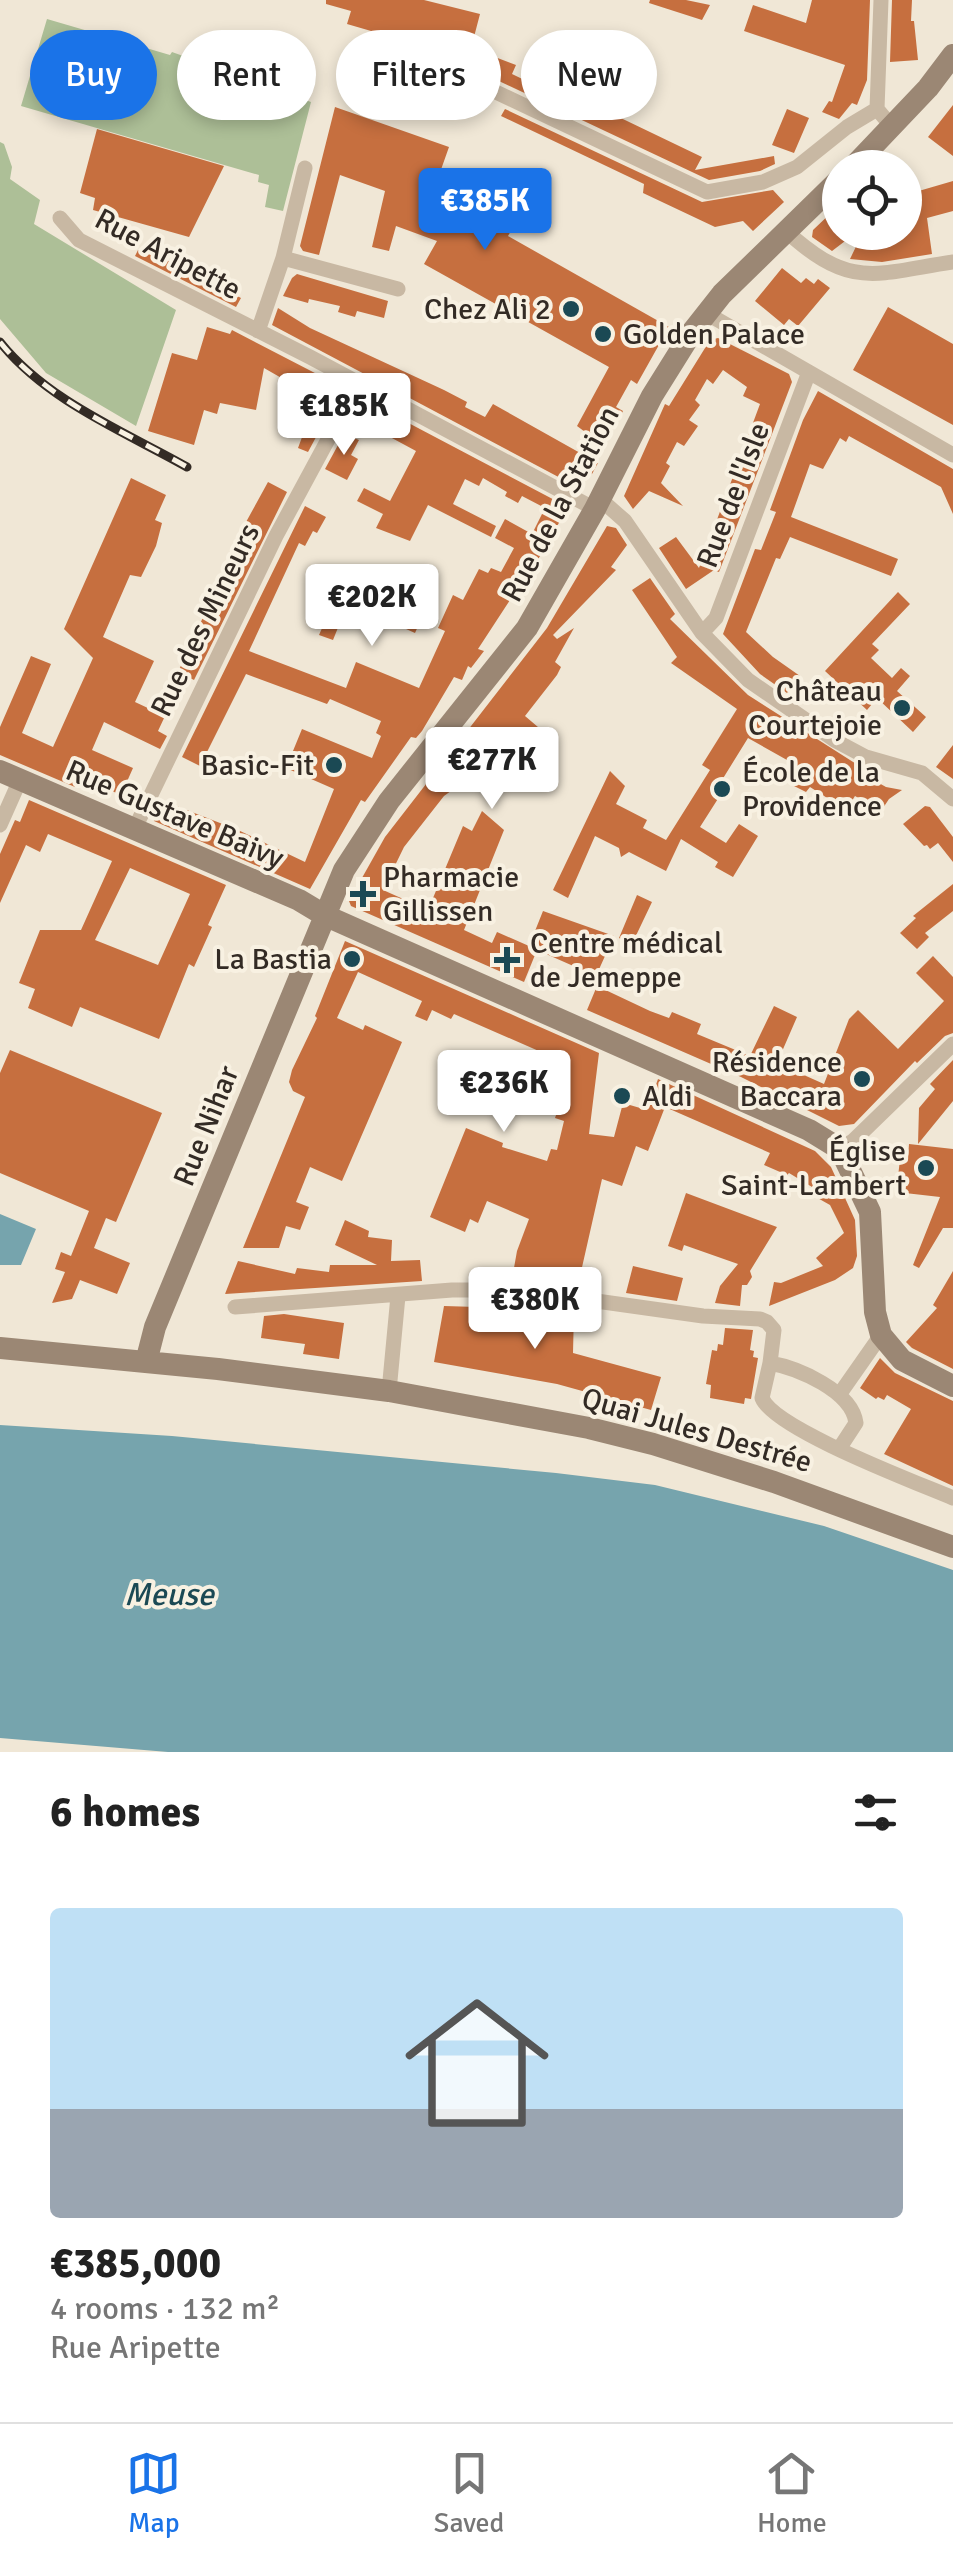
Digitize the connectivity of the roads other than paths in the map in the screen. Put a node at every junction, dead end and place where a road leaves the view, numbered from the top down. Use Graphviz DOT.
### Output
graph roads {
  1 [pos="882,0"];
  2 [pos="953,55"];
  3 [pos="501,94"];
  4 [pos="876,108"];
  5 [pos="892,128"];
  6 [pos="870,150"];
  7 [pos="306,168"];
  8 [pos="822,197"];
  9 [pos="60,218"];
  10 [pos="786,230"];
  11 [pos="283,258"];
  12 [pos="953,262"];
  13 [pos="398,289"];
  14 [pos="706,314"];
  15 [pos="258,332"];
  16 [pos="809,372"];
  17 [pos="358,384"];
  18 [pos="953,455"];
  19 [pos="598,504"];
  20 [pos="702,633"];
  21 [pos="10,775"];
  22 [pos="953,799"];
  23 [pos="0,824"];
  24 [pos="134,830"];
  25 [pos="324,915"];
  26 [pos="953,1044"];
  27 [pos="840,1149"];
  28 [pos="398,1296"];
  29 [pos="235,1308"];
  30 [pos="881,1335"];
  31 [pos="0,1348"];
  32 [pos="146,1362"];
  33 [pos="770,1362"];
  34 [pos="953,1386"];
  35 [pos="390,1391"];
  36 [pos="839,1395"];
  37 [pos="840,1449"];
  38 [pos="953,1498"];
  39 [pos="953,1547"];
  1 -- 4 [label="street"];
  2 -- 5 [label="street"];
  3 -- 4 [label="street"];
  4 -- 5 [label="street"];
  5 -- 6 [label="street"];
  7 -- 11 [label="street, Rue Aripette"];
  8 -- 10 [label="street, Rue de la Station"];
  9 -- 15 [label="street, Rue Aripette"];
  10 -- 12 [label="street"];
  10 -- 14 [label="street, Rue de la Station"];
  11 -- 13 [label="street, Rue Aripette"];
  11 -- 15 [label="street, Rue Aripette"];
  14 -- 16 [label="street"];
  14 -- 19 [label="street, Rue de la Station"];
  15 -- 17 [label="street, Rue Aripette"];
  16 -- 18 [label="street"];
  16 -- 20 [label="street, Rue de l'Isle"];
  17 -- 19 [label="street, Rue Aripette"];
  17 -- 24 [label="street, Rue des Mineurs"];
  19 -- 20 [label="street, Rue Aripette"];
  19 -- 25 [label="street, Rue de la Station"];
  20 -- 22 [label="street, Rue Aripette"];
  21 -- 23 [label="street"];
  21 -- 24 [label="street, Rue Gustave Baivy"];
  24 -- 25 [label="street, Rue Gustave Baivy"];
  25 -- 27 [label="street, Rue Gustave Baivy"];
  25 -- 32 [label="street, Rue Nihar"];
  26 -- 27 [label="street"];
  27 -- 30 [label="street"];
  28 -- 29 [label="street"];
  28 -- 33 [label="street"];
  28 -- 35 [label="street"];
  30 -- 34 [label="street"];
  30 -- 36 [label="street"];
  31 -- 32 [label="street, Quai Jules Destrée"];
  32 -- 35 [label="street, Quai Jules Destrée"];
  33 -- 36 [label="street"];
  33 -- 37 [label="street"];
  35 -- 39 [label="street, Quai Jules Destrée"];
  36 -- 37 [label="street"];
  37 -- 38 [label="street"];
}
